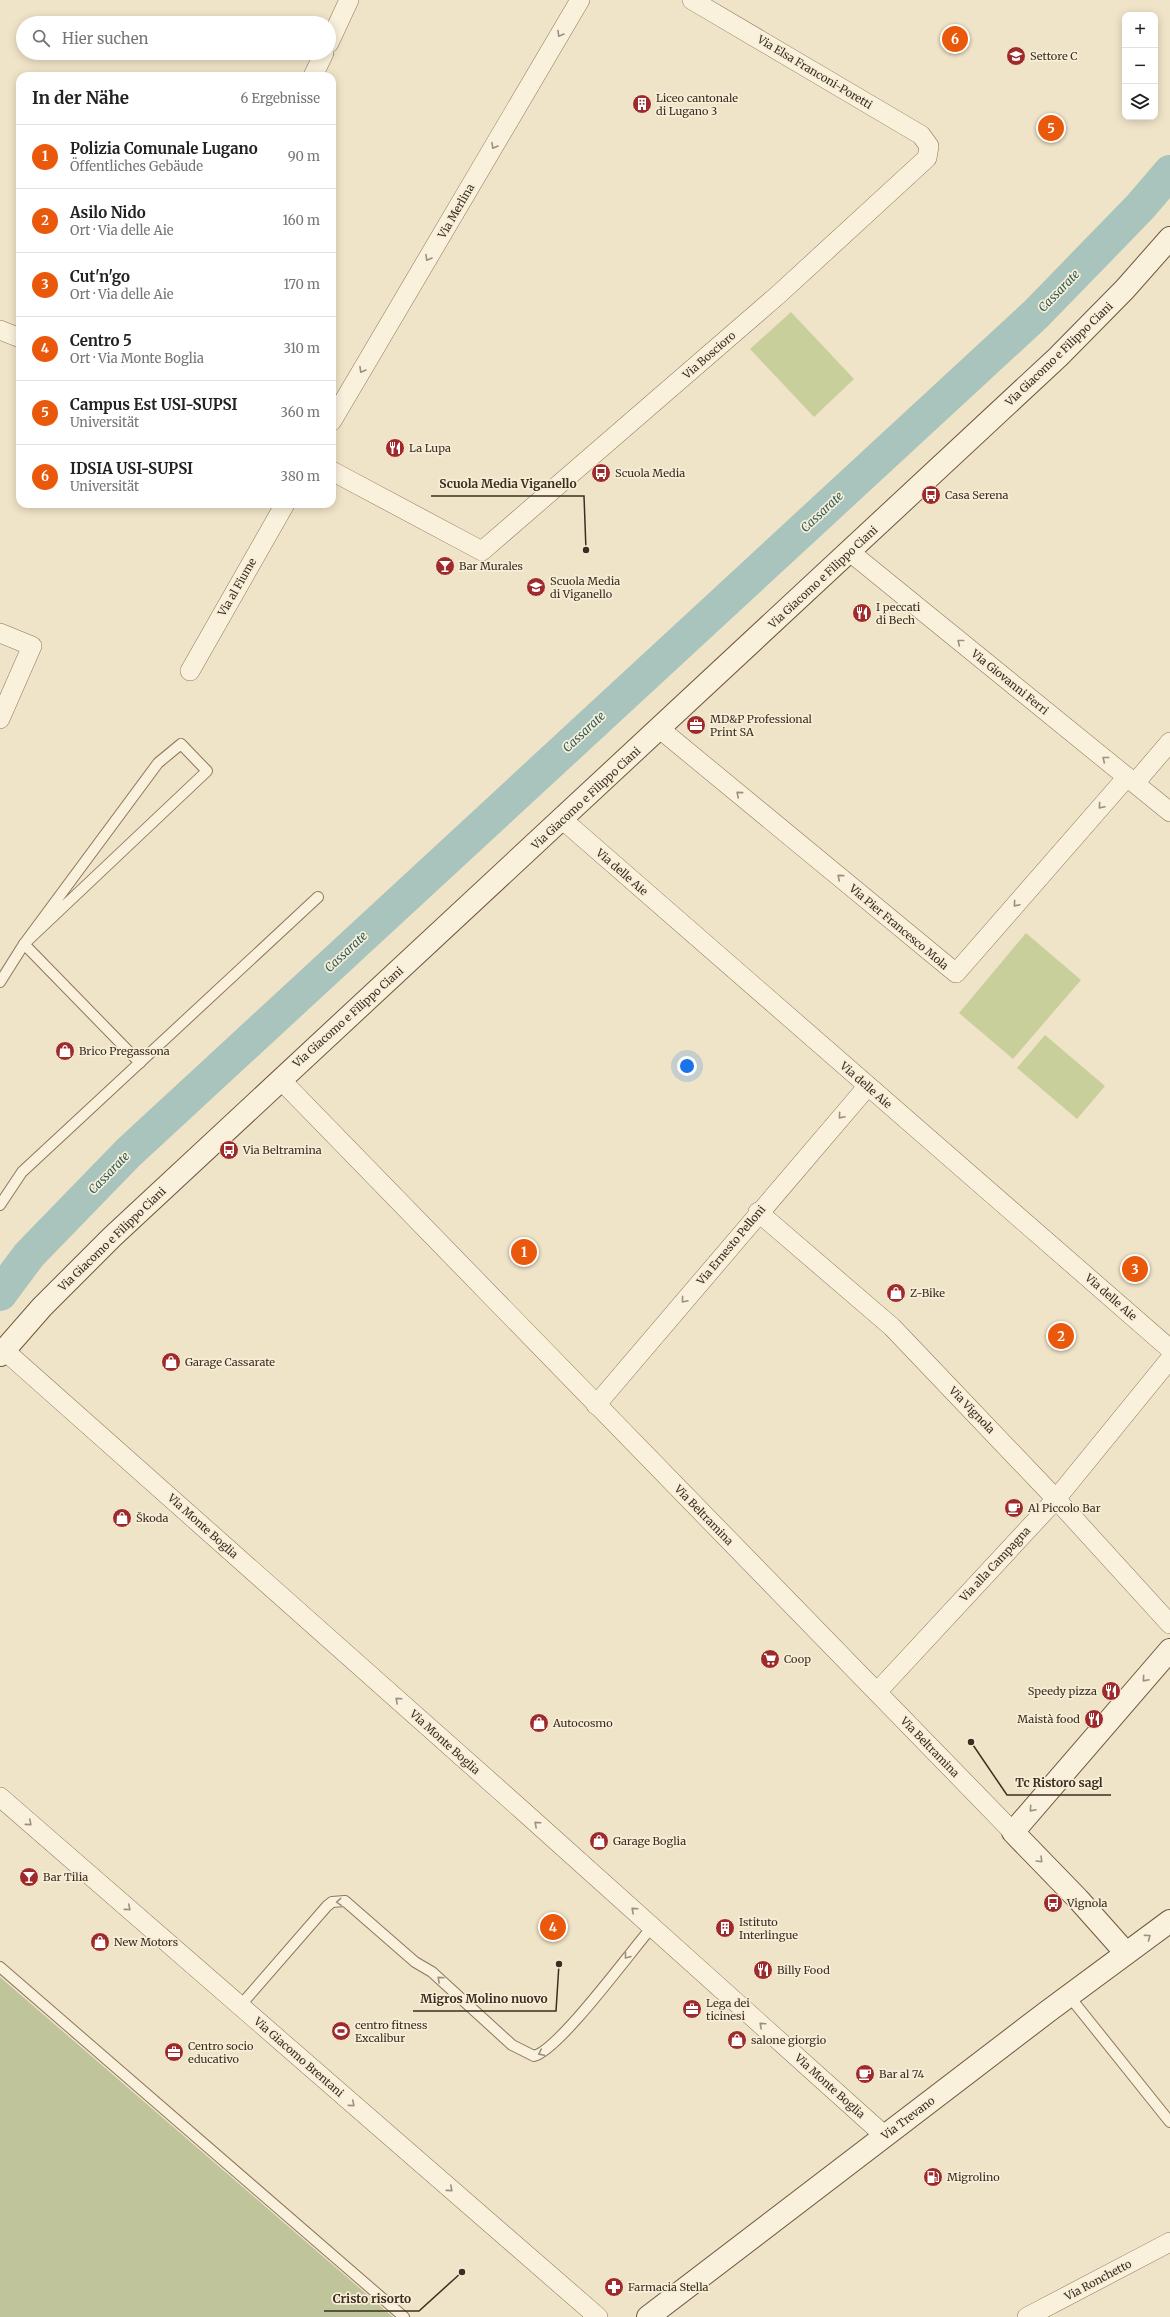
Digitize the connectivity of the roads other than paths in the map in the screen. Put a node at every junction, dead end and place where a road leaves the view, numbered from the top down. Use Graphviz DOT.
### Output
graph roads {
  1 [pos="349,0"];
  2 [pos="580,0"];
  3 [pos="692,0"];
  4 [pos="336,28"];
  5 [pos="321,60"];
  6 [pos="315,72"];
  7 [pos="928,152"];
  8 [pos="1170,238"];
  9 [pos="0,330"];
  10 [pos="16,336"];
  11 [pos="336,414"];
  12 [pos="336,473"];
  13 [pos="283,508"];
  14 [pos="850,552"];
  15 [pos="0,633"];
  16 [pos="190,671"];
  17 [pos="0,719"];
  18 [pos="660,729"];
  19 [pos="1170,742"];
  20 [pos="1131,780"];
  21 [pos="1170,812"];
  22 [pos="563,820"];
  23 [pos="318,897"];
  24 [pos="24,944"];
  25 [pos="0,982"];
  26 [pos="140,1063"];
  27 [pos="280,1079"];
  28 [pos="867,1087"];
  29 [pos="0,1205"];
  30 [pos="758,1212"];
  31 [pos="1170,1349"];
  32 [pos="1,1351"];
  33 [pos="1170,1359"];
  34 [pos="596,1405"];
  35 [pos="1056,1499"];
  36 [pos="1170,1624"];
  37 [pos="1170,1650"];
  38 [pos="877,1692"];
  39 [pos="0,1797"];
  40 [pos="1013,1832"];
  41 [pos="1170,1921"];
  42 [pos="652,1927"];
  43 [pos="1126,1953"];
  44 [pos="0,1967"];
  45 [pos="1069,1996"];
  46 [pos="240,2006"];
  47 [pos="1170,2122"];
  48 [pos="885,2136"];
  49 [pos="1170,2242"];
  50 [pos="404,2317"];
  51 [pos="598,2317"];
  52 [pos="648,2317"];
  53 [pos="1027,2317"];
  1 -- 4 [label="street"];
  2 -- 11 [label="street, Via Merlina, one-way"];
  3 -- 7 [label="street, Via Elsa Franconi-Poretti"];
  5 -- 6 [label="street"];
  7 -- 12 [label="street, Via Boscioro"];
  8 -- 14 [label="main road, Via Giacomo e Filippo Ciani"];
  9 -- 10 [label="street"];
  13 -- 16 [label="street, Via al Fiume"];
  14 -- 18 [label="main road, Via Giacomo e Filippo Ciani"];
  20 -- 14 [label="street, Via Giovanni Ferri, one-way"];
  15 -- 17 [label="street"];
  20 -- 18 [label="street, Via Pier Francesco Mola, one-way"];
  18 -- 22 [label="main road, Via Giacomo e Filippo Ciani"];
  19 -- 20 [label="street"];
  20 -- 21 [label="street, Via Giovanni Ferri"];
  22 -- 27 [label="main road, Via Giacomo e Filippo Ciani"];
  22 -- 28 [label="street, Via delle Aie"];
  23 -- 26 [label="lane"];
  24 -- 24 [label="lane"];
  24 -- 25 [label="lane"];
  24 -- 26 [label="lane"];
  26 -- 29 [label="lane"];
  27 -- 32 [label="main road, Via Giacomo e Filippo Ciani"];
  27 -- 34 [label="street, Via Beltramina"];
  28 -- 30 [label="street, Via Ernesto Pelloni, one-way"];
  28 -- 31 [label="street, Via delle Aie"];
  30 -- 34 [label="street, Via Ernesto Pelloni, one-way"];
  30 -- 35 [label="street, Via Vignola"];
  42 -- 32 [label="street, Via Monte Boglia, one-way"];
  33 -- 35 [label="street, Via alla Campagna"];
  34 -- 38 [label="street, Via Beltramina"];
  35 -- 36 [label="street, Via Vignola"];
  35 -- 38 [label="street, Via alla Campagna"];
  37 -- 40 [label="main road, one-way"];
  38 -- 40 [label="street, Via Beltramina"];
  39 -- 46 [label="street, Via Giacomo Brentani, one-way"];
  40 -- 43 [label="main road, Via Beltramina, one-way"];
  43 -- 41 [label="main road, Via Trevano, one-way"];
  42 -- 46 [label="lane, one-way"];
  48 -- 42 [label="street, Via Monte Boglia, one-way"];
  43 -- 45 [label="main road, Via Trevano"];
  44 -- 50 [label="lane"];
  45 -- 47 [label="lane"];
  45 -- 48 [label="main road, Via Trevano"];
  46 -- 51 [label="street, Via Giacomo Brentani, one-way"];
  48 -- 52 [label="main road, Via Trevano"];
  49 -- 53 [label="street, Via Ronchetto"];
}
